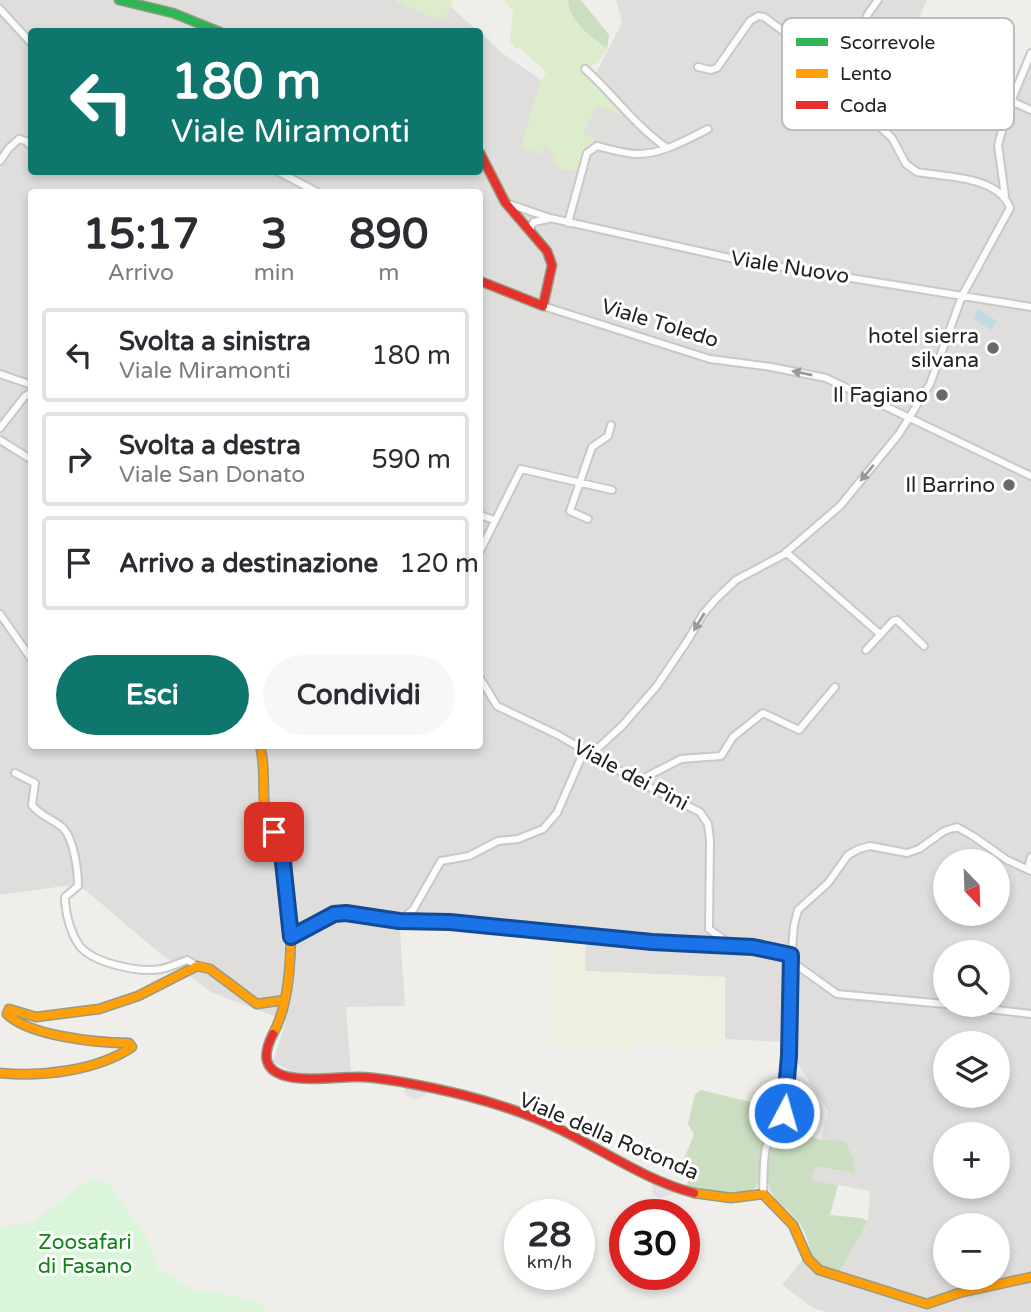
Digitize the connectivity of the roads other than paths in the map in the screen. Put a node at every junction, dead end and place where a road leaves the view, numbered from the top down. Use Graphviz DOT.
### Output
graph roads {
  1 [pos="119,0"];
  2 [pos="878,0"];
  3 [pos="0,9"];
  4 [pos="867,18"];
  5 [pos="210,28"];
  6 [pos="782,30"];
  7 [pos="28,40"];
  8 [pos="1031,53"];
  9 [pos="698,67"];
  10 [pos="585,69"];
  11 [pos="1014,94"];
  12 [pos="1014,102"];
  13 [pos="1031,110"];
  14 [pos="708,129"];
  15 [pos="883,130"];
  16 [pos="1002,130"];
  17 [pos="28,143"];
  18 [pos="667,148"];
  19 [pos="483,159"];
  20 [pos="0,162"];
  21 [pos="285,175"];
  22 [pos="311,189"];
  23 [pos="1005,198"];
  24 [pos="505,202"];
  25 [pos="530,212"];
  26 [pos="550,218"];
  27 [pos="519,219"];
  28 [pos="539,219"];
  29 [pos="568,223"];
  30 [pos="531,232"];
  31 [pos="483,282"];
  32 [pos="962,296"];
  33 [pos="543,306"];
  34 [pos="1031,307"];
  35 [pos="0,374"];
  36 [pos="28,384"];
  37 [pos="28,395"];
  38 [pos="909,419"];
  39 [pos="611,425"];
  40 [pos="0,428"];
  41 [pos="0,440"];
  42 [pos="28,458"];
  43 [pos="1031,476"];
  44 [pos="580,482"];
  45 [pos="612,490"];
  46 [pos="483,516"];
  47 [pos="588,519"];
  48 [pos="494,520"];
  49 [pos="483,544"];
  50 [pos="786,552"];
  51 [pos="0,614"];
  52 [pos="880,634"];
  53 [pos="924,646"];
  54 [pos="866,650"];
  55 [pos="28,654"];
  56 [pos="483,683"];
  57 [pos="835,687"];
  58 [pos="261,749"];
  59 [pos="584,751"];
  60 [pos="15,773"];
  61 [pos="642,783"];
  62 [pos="1031,857"];
  63 [pos="1029,869"];
  64 [pos="399,921"];
  65 [pos="291,937"];
  66 [pos="731,945"];
  67 [pos="791,958"];
  68 [pos="197,966"];
  69 [pos="284,1000"];
  70 [pos="933,1003"];
  71 [pos="1010,1012"];
  72 [pos="1031,1014"];
  73 [pos="0,1073"];
  74 [pos="763,1194"];
  75 [pos="1031,1277"];
  1 -- 5 [label="street"];
  2 -- 4 [label="street"];
  3 -- 7 [label="street"];
  6 -- 9 [label="street"];
  8 -- 11 [label="street"];
  10 -- 18 [label="street"];
  12 -- 13 [label="street"];
  14 -- 18 [label="street"];
  15 -- 23 [label="street"];
  16 -- 23 [label="street"];
  17 -- 20 [label="street"];
  18 -- 29 [label="street"];
  19 -- 24 [label="street"];
  21 -- 22 [label="street"];
  23 -- 32 [label="street"];
  24 -- 25 [label="street, Viale Nuovo"];
  24 -- 27 [label="street"];
  25 -- 26 [label="street, Viale Nuovo"];
  25 -- 27 [label="street"];
  26 -- 28 [label="street, Viale Nuovo"];
  26 -- 29 [label="street, Viale Nuovo"];
  27 -- 28 [label="street, Viale Nuovo"];
  27 -- 30 [label="street"];
  28 -- 30 [label="street"];
  29 -- 32 [label="street, Viale Nuovo"];
  30 -- 33 [label="street"];
  31 -- 33 [label="street, Viale Toledo"];
  32 -- 34 [label="street, Viale Nuovo"];
  32 -- 38 [label="street"];
  38 -- 33 [label="street, Viale Toledo, one-way"];
  35 -- 36 [label="street"];
  37 -- 40 [label="street"];
  38 -- 43 [label="street, Viale Toledo"];
  38 -- 50 [label="street, one-way"];
  39 -- 44 [label="street"];
  41 -- 42 [label="street"];
  44 -- 45 [label="street"];
  44 -- 47 [label="street"];
  44 -- 48 [label="street"];
  46 -- 48 [label="street"];
  48 -- 49 [label="street"];
  50 -- 52 [label="street"];
  50 -- 59 [label="street, one-way"];
  51 -- 55 [label="street"];
  52 -- 53 [label="street"];
  52 -- 54 [label="street"];
  56 -- 59 [label="street, Viale dei Pini"];
  57 -- 61 [label="street"];
  58 -- 65 [label="street"];
  59 -- 61 [label="street, Viale dei Pini"];
  59 -- 64 [label="street"];
  60 -- 68 [label="street"];
  61 -- 66 [label="street, Viale dei Pini"];
  62 -- 63 [label="street"];
  63 -- 67 [label="street"];
  64 -- 65 [label="street"];
  64 -- 66 [label="street"];
  65 -- 69 [label="street"];
  66 -- 67 [label="street"];
  67 -- 70 [label="street"];
  67 -- 74 [label="street"];
  68 -- 69 [label="street"];
  68 -- 73 [label="street"];
  69 -- 74 [label="street, Viale della Rotonda"];
  71 -- 72 [label="street"];
  74 -- 75 [label="street"];
}
